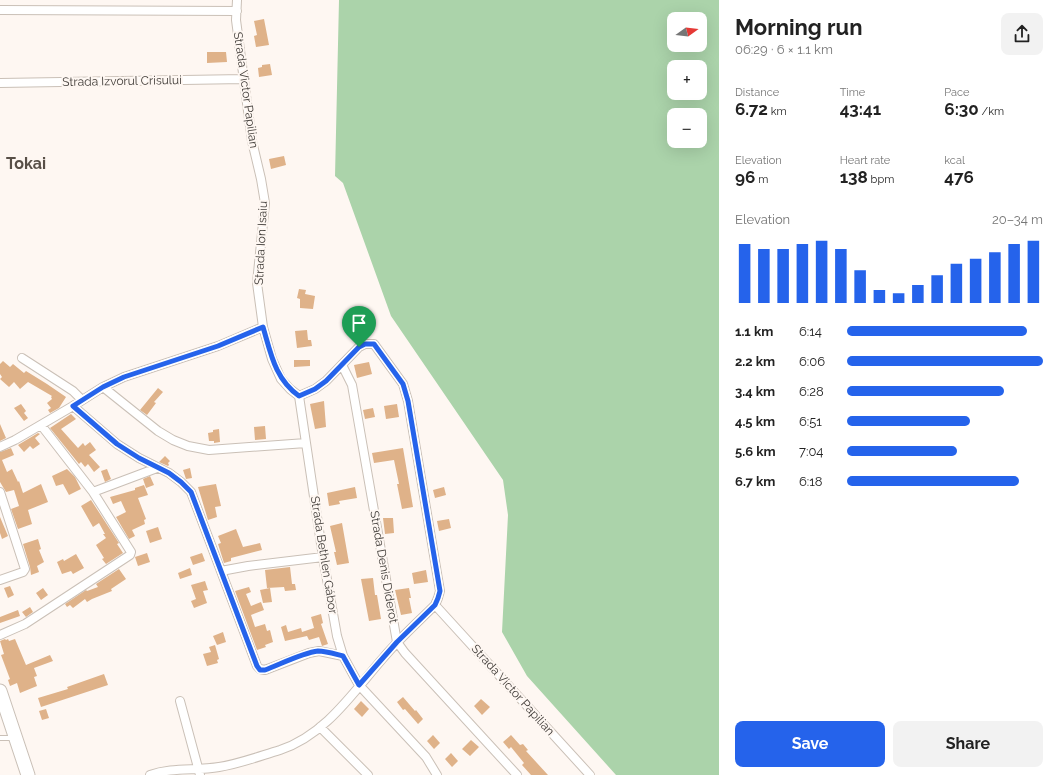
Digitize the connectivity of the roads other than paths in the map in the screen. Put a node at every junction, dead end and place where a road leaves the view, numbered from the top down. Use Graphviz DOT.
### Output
graph roads {
  1 [pos="237,0"];
  2 [pos="0,10"];
  3 [pos="237,10"];
  4 [pos="244,78"];
  5 [pos="0,83"];
  6 [pos="261,179"];
  7 [pos="263,327"];
  8 [pos="22,358"];
  9 [pos="342,365"];
  10 [pos="103,387"];
  11 [pos="299,396"];
  12 [pos="82,400"];
  13 [pos="73,406"];
  14 [pos="41,425"];
  15 [pos="306,443"];
  16 [pos="0,447"];
  17 [pos="157,468"];
  18 [pos="0,492"];
  19 [pos="93,492"];
  20 [pos="323,557"];
  21 [pos="221,571"];
  22 [pos="0,580"];
  23 [pos="435,605"];
  24 [pos="0,635"];
  25 [pos="397,642"];
  26 [pos="343,656"];
  27 [pos="359,685"];
  28 [pos="0,691"];
  29 [pos="180,700"];
  30 [pos="320,727"];
  31 [pos="0,738"];
  32 [pos="16,738"];
  33 [pos="199,772"];
  34 [pos="28,775"];
  35 [pos="150,775"];
  36 [pos="368,775"];
  37 [pos="437,775"];
  38 [pos="517,775"];
  39 [pos="590,775"];
  1 -- 3 [label="street, Strada Victor Papilian"];
  2 -- 3 [label="street"];
  3 -- 4 [label="street, Strada Victor Papilian"];
  4 -- 5 [label="street, Strada Izvorul Crisului"];
  4 -- 6 [label="street, Strada Victor Papilian"];
  6 -- 7 [label="street, Strada Ion Isaiu"];
  7 -- 10 [label="street"];
  7 -- 11 [label="street, Strada Ion Isaiu"];
  8 -- 12 [label="street"];
  9 -- 11 [label="street"];
  9 -- 23 [label="street"];
  9 -- 25 [label="street, Strada Denis Diderot"];
  10 -- 12 [label="street"];
  10 -- 15 [label="street"];
  11 -- 15 [label="street, Strada Bethlen Gábor"];
  12 -- 13 [label="street"];
  13 -- 14 [label="street"];
  13 -- 17 [label="street"];
  14 -- 16 [label="street"];
  14 -- 19 [label="street"];
  15 -- 20 [label="street, Strada Bethlen Gábor"];
  17 -- 19 [label="street"];
  17 -- 21 [label="street"];
  18 -- 22 [label="street"];
  19 -- 24 [label="street"];
  20 -- 21 [label="street"];
  20 -- 26 [label="street, Strada Bethlen Gábor"];
  21 -- 26 [label="street"];
  23 -- 25 [label="street"];
  23 -- 39 [label="street, Strada Victor Papilian"];
  25 -- 27 [label="street"];
  25 -- 38 [label="street, Strada Denis Diderot"];
  26 -- 27 [label="street, Strada Bethlen Gábor"];
  27 -- 30 [label="street"];
  27 -- 37 [label="street, Strada Bethlen Gábor"];
  28 -- 32 [label="main road"];
  29 -- 33 [label="street"];
  30 -- 33 [label="street"];
  30 -- 36 [label="street"];
  31 -- 32 [label="lane"];
  32 -- 34 [label="main road"];
  33 -- 35 [label="street"];
}
